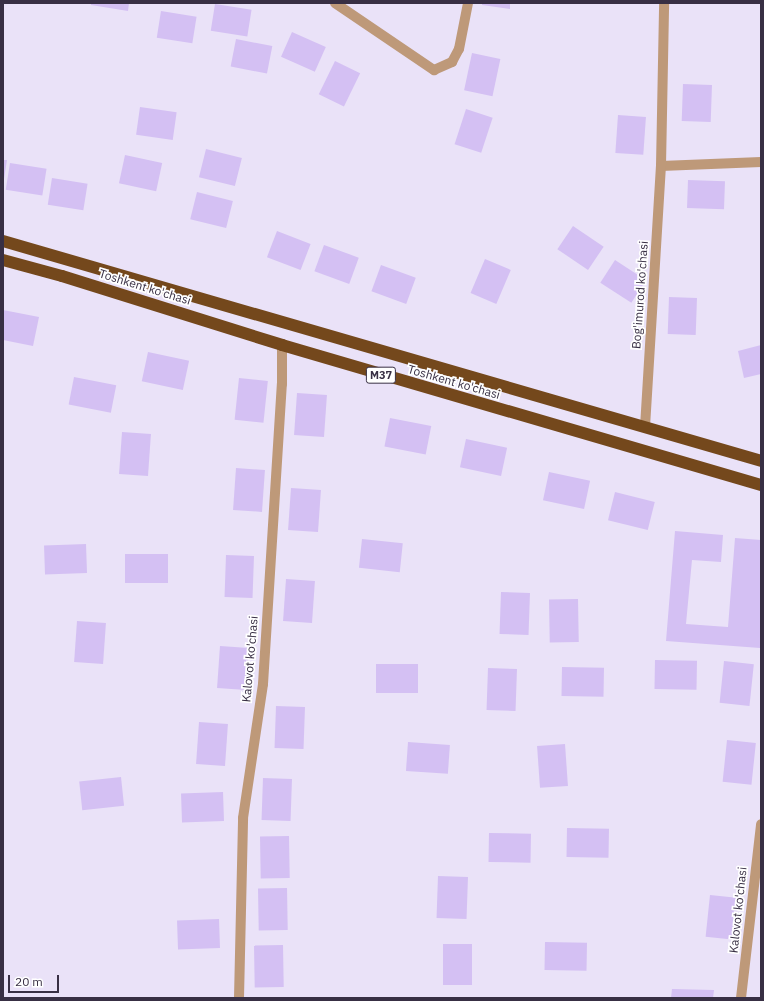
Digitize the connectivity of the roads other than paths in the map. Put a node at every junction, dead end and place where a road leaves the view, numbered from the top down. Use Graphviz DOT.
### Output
graph roads {
  1 [pos="335,3"];
  2 [pos="468,3"];
  3 [pos="664,3"];
  4 [pos="761,162"];
  5 [pos="660,166"];
  6 [pos="3,241"];
  7 [pos="3,260"];
  8 [pos="282,345"];
  9 [pos="644,427"];
  10 [pos="761,461"];
  11 [pos="761,485"];
  12 [pos="761,824"];
  13 [pos="239,998"];
  14 [pos="741,998"];
  1 -- 2 [label="street"];
  3 -- 5 [label="street, Bog'imurod ko'chasi"];
  4 -- 5 [label="street"];
  5 -- 9 [label="street, Bog'imurod ko'chasi"];
  6 -- 9 [label="highway, Toshkent ko'chasi / M37"];
  7 -- 8 [label="highway, Toshkent ko'chasi / M37"];
  8 -- 11 [label="highway, Toshkent ko'chasi / M37"];
  8 -- 13 [label="street, Kalovot ko'chasi"];
  9 -- 10 [label="highway, Toshkent ko'chasi / M37"];
  12 -- 14 [label="street, Kalovot ko'chasi"];
}
